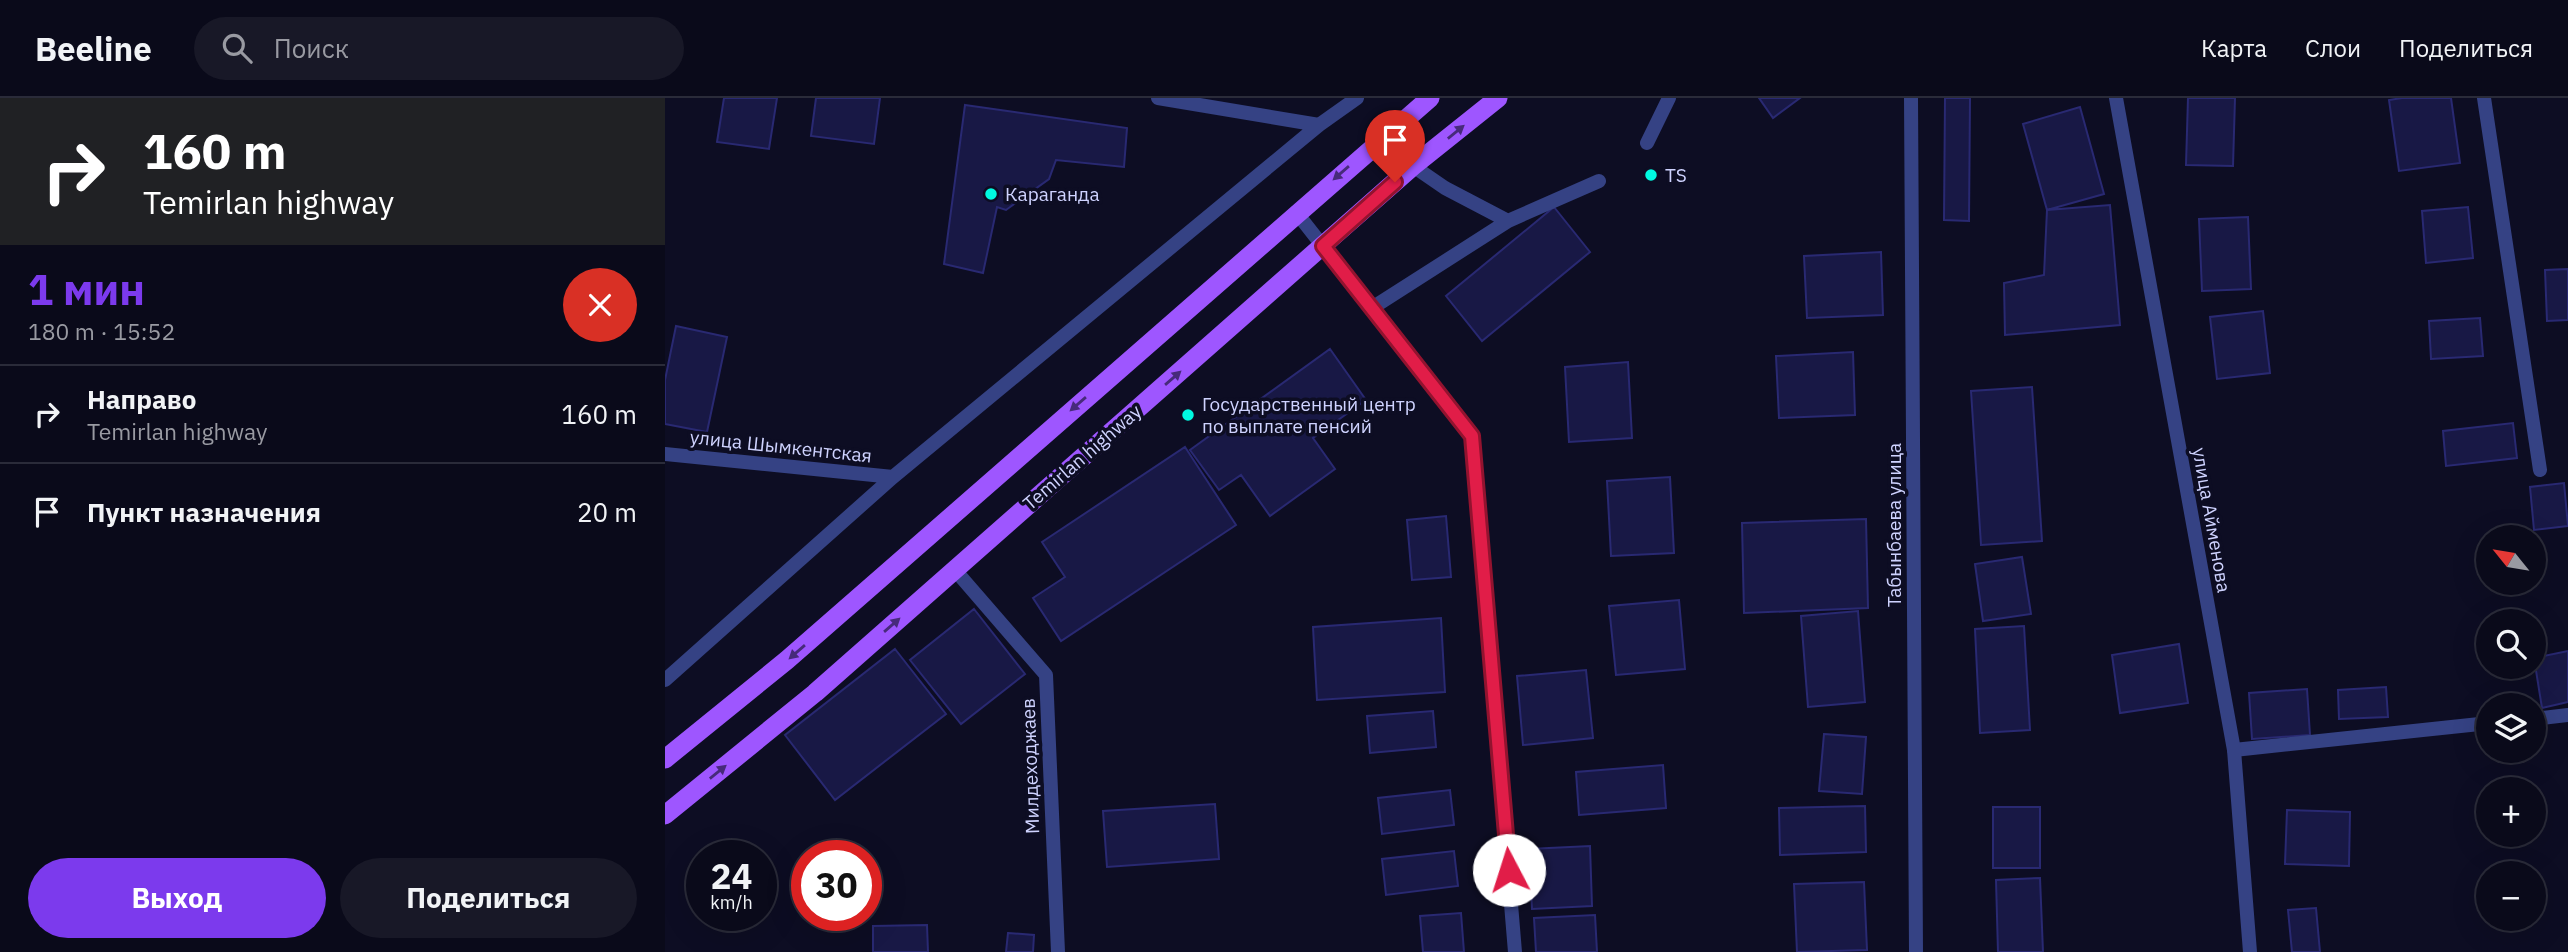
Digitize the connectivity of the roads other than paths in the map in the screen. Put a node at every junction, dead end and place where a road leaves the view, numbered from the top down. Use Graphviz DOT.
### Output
graph roads {
  1 [pos="1158,98"];
  2 [pos="1357,98"];
  3 [pos="1430,98"];
  4 [pos="1498,98"];
  5 [pos="1669,98"];
  6 [pos="1911,98"];
  7 [pos="2116,98"];
  8 [pos="2484,98"];
  9 [pos="1319,125"];
  10 [pos="1647,143"];
  11 [pos="1413,166"];
  12 [pos="1599,181"];
  13 [pos="1296,212"];
  14 [pos="1508,221"];
  15 [pos="1323,246"];
  16 [pos="1372,308"];
  17 [pos="665,454"];
  18 [pos="2540,470"];
  19 [pos="894,477"];
  20 [pos="955,570"];
  21 [pos="665,680"];
  22 [pos="2568,715"];
  23 [pos="2546,718"];
  24 [pos="2476,724"];
  25 [pos="2234,750"];
  26 [pos="665,760"];
  27 [pos="665,815"];
  28 [pos="1058,952"];
  29 [pos="1515,952"];
  30 [pos="1916,952"];
  31 [pos="2250,952"];
  1 -- 9 [label="street"];
  2 -- 9 [label="street"];
  3 -- 13 [label="main road, one-way"];
  11 -- 4 [label="main road, Temirlan highway, one-way"];
  5 -- 10 [label="street"];
  6 -- 30 [label="street, Табынбаева улица"];
  7 -- 25 [label="street, улица Айменова"];
  8 -- 18 [label="street"];
  9 -- 19 [label="street"];
  11 -- 14 [label="street"];
  11 -- 15 [label="main road, Temirlan highway"];
  12 -- 14 [label="street"];
  13 -- 15 [label="street"];
  13 -- 26 [label="main road, one-way"];
  14 -- 16 [label="street"];
  15 -- 16 [label="street"];
  20 -- 15 [label="main road, Temirlan highway, one-way"];
  16 -- 29 [label="street"];
  17 -- 19 [label="street, улица Шымкентская"];
  19 -- 21 [label="street"];
  27 -- 20 [label="main road, Temirlan highway, one-way"];
  20 -- 28 [label="street, Милдеходжаев"];
  22 -- 23 [label="street"];
  24 -- 25 [label="street"];
  25 -- 31 [label="street, улица Айменова"];
}
